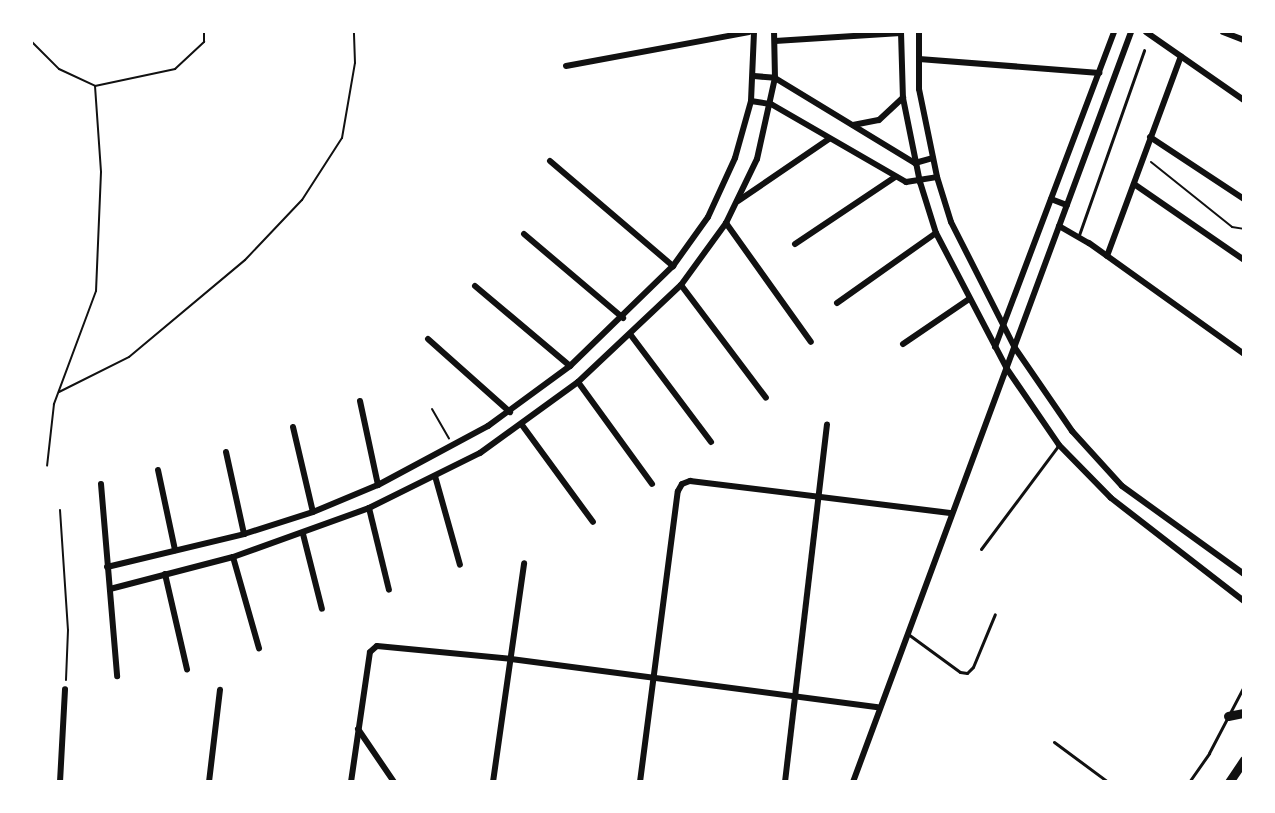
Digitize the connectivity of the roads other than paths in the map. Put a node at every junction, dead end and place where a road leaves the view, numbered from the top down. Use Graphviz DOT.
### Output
graph roads {
  1 [pos="749,32"];
  2 [pos="754,32"];
  3 [pos="774,32"];
  4 [pos="901,32"];
  5 [pos="920,32"];
  6 [pos="1114,32"];
  7 [pos="1131,32"];
  8 [pos="1146,32"];
  9 [pos="1223,32"];
  10 [pos="1244,40"];
  11 [pos="775,41"];
  12 [pos="1144,50"];
  13 [pos="1181,56"];
  14 [pos="919,60"];
  15 [pos="566,66"];
  16 [pos="1100,73"];
  17 [pos="754,76"];
  18 [pos="774,78"];
  19 [pos="903,99"];
  20 [pos="1244,100"];
  21 [pos="751,101"];
  22 [pos="771,104"];
  23 [pos="853,125"];
  24 [pos="1150,137"];
  25 [pos="829,139"];
  26 [pos="932,158"];
  27 [pos="550,160"];
  28 [pos="915,163"];
  29 [pos="895,177"];
  30 [pos="937,177"];
  31 [pos="920,182"];
  32 [pos="1134,184"];
  33 [pos="1051,199"];
  34 [pos="1244,199"];
  35 [pos="738,201"];
  36 [pos="1066,205"];
  37 [pos="726,224"];
  38 [pos="1059,226"];
  39 [pos="936,233"];
  40 [pos="524,234"];
  41 [pos="1078,237"];
  42 [pos="795,244"];
  43 [pos="1107,256"];
  44 [pos="1244,260"];
  45 [pos="673,267"];
  46 [pos="681,285"];
  47 [pos="475,286"];
  48 [pos="969,299"];
  49 [pos="837,303"];
  50 [pos="623,318"];
  51 [pos="1002,326"];
  52 [pos="630,334"];
  53 [pos="428,339"];
  54 [pos="811,342"];
  55 [pos="903,344"];
  56 [pos="995,347"];
  57 [pos="1015,348"];
  58 [pos="1244,354"];
  59 [pos="570,366"];
  60 [pos="1007,369"];
  61 [pos="578,382"];
  62 [pos="766,398"];
  63 [pos="360,401"];
  64 [pos="510,412"];
  65 [pos="827,424"];
  66 [pos="522,425"];
  67 [pos="293,428"];
  68 [pos="711,442"];
  69 [pos="1059,445"];
  70 [pos="226,452"];
  71 [pos="158,470"];
  72 [pos="435,476"];
  73 [pos="100,484"];
  74 [pos="652,484"];
  75 [pos="378,485"];
  76 [pos="819,497"];
  77 [pos="369,508"];
  78 [pos="313,512"];
  79 [pos="952,513"];
  80 [pos="593,522"];
  81 [pos="244,534"];
  82 [pos="303,534"];
  83 [pos="981,549"];
  84 [pos="175,550"];
  85 [pos="233,557"];
  86 [pos="524,563"];
  87 [pos="459,565"];
  88 [pos="107,567"];
  89 [pos="165,574"];
  90 [pos="1244,574"];
  91 [pos="110,588"];
  92 [pos="388,590"];
  93 [pos="1244,601"];
  94 [pos="322,609"];
  95 [pos="994,614"];
  96 [pos="906,633"];
  97 [pos="258,648"];
  98 [pos="511,659"];
  99 [pos="187,669"];
  100 [pos="117,676"];
  101 [pos="654,677"];
  102 [pos="1244,686"];
  103 [pos="65,689"];
  104 [pos="220,690"];
  105 [pos="796,696"];
  106 [pos="878,707"];
  107 [pos="1244,713"];
  108 [pos="1228,716"];
  109 [pos="358,729"];
  110 [pos="1054,742"];
  111 [pos="1244,760"];
  112 [pos="639,781"];
  113 [pos="60,782"];
  114 [pos="208,782"];
  115 [pos="351,782"];
  116 [pos="394,782"];
  117 [pos="493,782"];
  118 [pos="785,782"];
  119 [pos="853,782"];
  120 [pos="1108,782"];
  121 [pos="1189,782"];
  122 [pos="1229,782"];
  1 -- 15 [label="street"];
  2 -- 17 [label="street"];
  3 -- 11 [label="street"];
  4 -- 11 [label="street"];
  4 -- 19 [label="street"];
  5 -- 14 [label="street"];
  6 -- 16 [label="street"];
  7 -- 36 [label="street"];
  8 -- 13 [label="street"];
  9 -- 10 [label="street"];
  11 -- 18 [label="street"];
  12 -- 41 [label="lane"];
  13 -- 20 [label="street"];
  13 -- 24 [label="street"];
  14 -- 16 [label="street"];
  14 -- 26 [label="street"];
  16 -- 33 [label="street"];
  17 -- 18 [label="street"];
  17 -- 21 [label="street"];
  18 -- 22 [label="street"];
  18 -- 23 [label="street"];
  19 -- 23 [label="street"];
  19 -- 28 [label="street"];
  21 -- 22 [label="street"];
  21 -- 45 [label="street"];
  22 -- 25 [label="street"];
  22 -- 35 [label="street"];
  23 -- 28 [label="street"];
  24 -- 32 [label="street"];
  24 -- 34 [label="street"];
  25 -- 29 [label="street"];
  25 -- 35 [label="street"];
  26 -- 28 [label="street"];
  26 -- 30 [label="street"];
  27 -- 45 [label="street"];
  28 -- 31 [label="street"];
  29 -- 31 [label="street"];
  29 -- 42 [label="street"];
  30 -- 31 [label="street"];
  30 -- 51 [label="street"];
  31 -- 39 [label="street"];
  32 -- 43 [label="street"];
  32 -- 44 [label="street"];
  33 -- 36 [label="street"];
  33 -- 51 [label="street"];
  35 -- 37 [label="street"];
  36 -- 38 [label="street"];
  37 -- 46 [label="street"];
  37 -- 54 [label="street"];
  38 -- 41 [label="street"];
  38 -- 57 [label="street"];
  39 -- 48 [label="street"];
  39 -- 49 [label="street"];
  40 -- 50 [label="street"];
  41 -- 43 [label="street"];
  43 -- 58 [label="street"];
  45 -- 50 [label="street"];
  46 -- 52 [label="street"];
  46 -- 62 [label="street"];
  47 -- 59 [label="street"];
  48 -- 55 [label="street"];
  48 -- 56 [label="street"];
  50 -- 59 [label="street"];
  51 -- 56 [label="street"];
  51 -- 57 [label="street"];
  52 -- 61 [label="street"];
  52 -- 68 [label="street"];
  53 -- 64 [label="street"];
  56 -- 60 [label="street"];
  57 -- 60 [label="street"];
  57 -- 90 [label="street"];
  59 -- 64 [label="street"];
  60 -- 69 [label="street"];
  60 -- 79 [label="street"];
  61 -- 66 [label="street"];
  61 -- 74 [label="street"];
  63 -- 75 [label="street"];
  64 -- 75 [label="street"];
  65 -- 76 [label="street"];
  66 -- 72 [label="street"];
  66 -- 80 [label="street"];
  67 -- 78 [label="street"];
  69 -- 83 [label="lane"];
  69 -- 93 [label="street"];
  70 -- 81 [label="street"];
  71 -- 84 [label="street"];
  72 -- 77 [label="street"];
  72 -- 87 [label="street"];
  73 -- 88 [label="street"];
  75 -- 78 [label="street"];
  76 -- 79 [label="street"];
  76 -- 101 [label="street"];
  76 -- 105 [label="street"];
  77 -- 82 [label="street"];
  77 -- 92 [label="street"];
  78 -- 81 [label="street"];
  79 -- 96 [label="street"];
  81 -- 84 [label="street"];
  82 -- 85 [label="street"];
  82 -- 94 [label="street"];
  84 -- 88 [label="street"];
  85 -- 89 [label="street"];
  85 -- 97 [label="street"];
  86 -- 98 [label="street"];
  88 -- 91 [label="street"];
  89 -- 91 [label="street"];
  89 -- 99 [label="street"];
  91 -- 100 [label="street"];
  95 -- 96 [label="lane"];
  96 -- 106 [label="street"];
  98 -- 101 [label="street"];
  98 -- 109 [label="street"];
  98 -- 117 [label="street"];
  101 -- 105 [label="street"];
  101 -- 112 [label="street"];
  102 -- 108 [label="lane"];
  103 -- 113 [label="street"];
  104 -- 114 [label="street"];
  105 -- 106 [label="street"];
  105 -- 118 [label="street"];
  106 -- 119 [label="street"];
  107 -- 108 [label="main road"];
  108 -- 121 [label="lane"];
  109 -- 115 [label="street"];
  109 -- 116 [label="street"];
  110 -- 120 [label="lane"];
  111 -- 122 [label="main road"];
}
